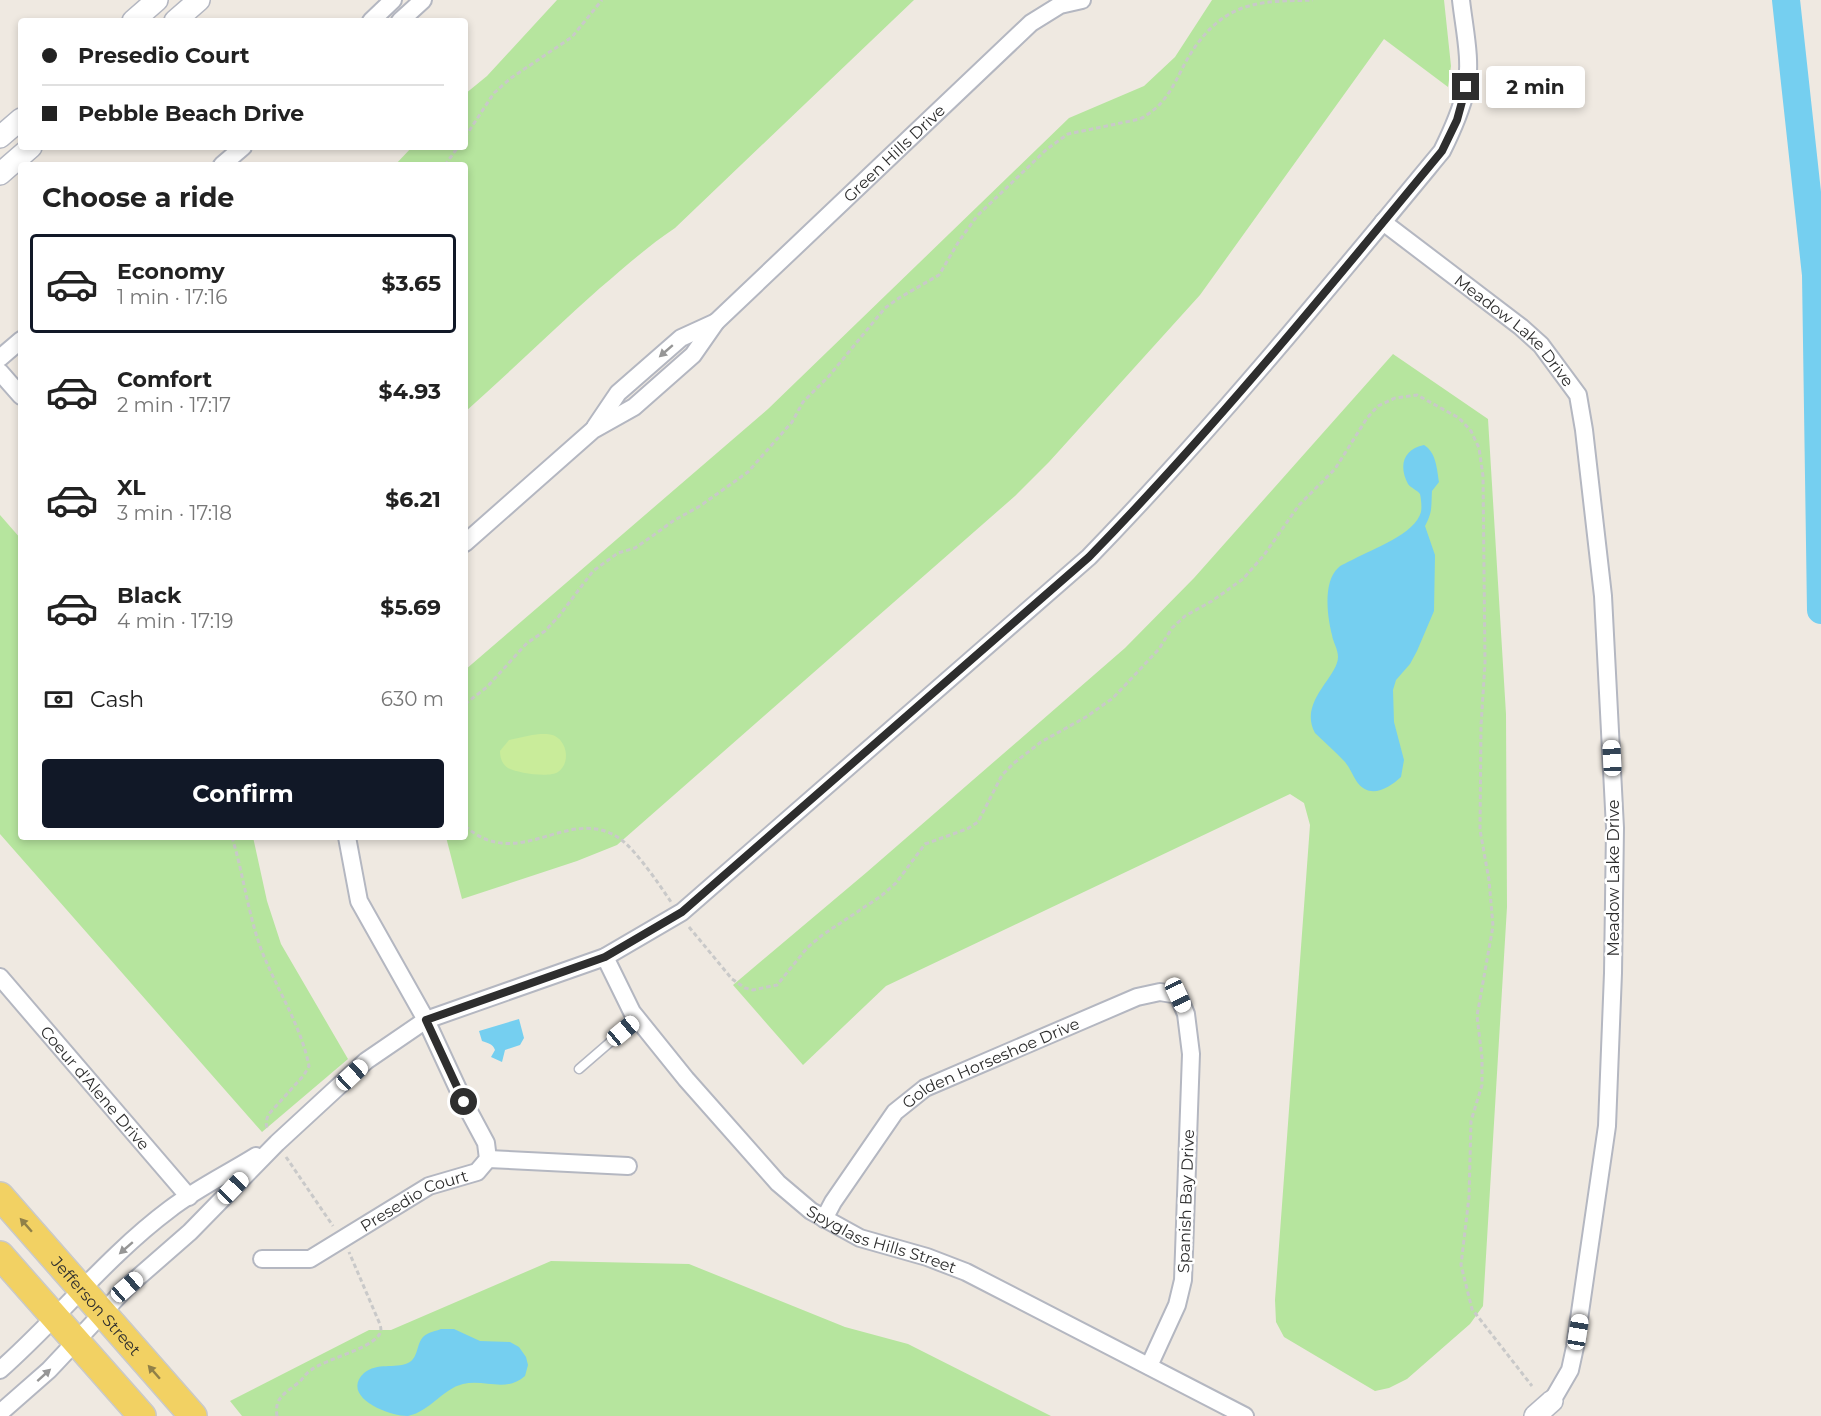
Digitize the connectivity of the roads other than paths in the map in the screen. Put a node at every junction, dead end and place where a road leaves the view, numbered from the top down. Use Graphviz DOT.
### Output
graph roads {
  1 [pos="157,0"];
  2 [pos="199,0"];
  3 [pos="393,0"];
  4 [pos="423,0"];
  5 [pos="1082,0"];
  6 [pos="1461,0"];
  7 [pos="136,18"];
  8 [pos="178,18"];
  9 [pos="373,18"];
  10 [pos="403,18"];
  11 [pos="18,122"];
  12 [pos="0,137"];
  13 [pos="28,150"];
  14 [pos="240,150"];
  15 [pos="226,162"];
  16 [pos="0,174"];
  17 [pos="1383,222"];
  18 [pos="18,343"];
  19 [pos="0,358"];
  20 [pos="0,372"];
  21 [pos="18,393"];
  22 [pos="468,540"];
  23 [pos="348,840"];
  24 [pos="605,957"];
  25 [pos="0,977"];
  26 [pos="638,1018"];
  27 [pos="426,1020"];
  28 [pos="1189,1029"];
  29 [pos="579,1069"];
  30 [pos="277,1143"];
  31 [pos="488,1159"];
  32 [pos="628,1166"];
  33 [pos="0,1196"];
  34 [pos="189,1197"];
  35 [pos="824,1219"];
  36 [pos="0,1255"];
  37 [pos="262,1259"];
  38 [pos="82,1290"];
  39 [pos="102,1313"];
  40 [pos="55,1317"];
  41 [pos="76,1341"];
  42 [pos="1149,1366"];
  43 [pos="0,1370"];
  44 [pos="1552,1401"];
  45 [pos="0,1413"];
  46 [pos="141,1416"];
  47 [pos="193,1416"];
  48 [pos="1245,1416"];
  49 [pos="1535,1416"];
  1 -- 7 [label="street"];
  2 -- 8 [label="street"];
  3 -- 9 [label="street"];
  4 -- 10 [label="street"];
  5 -- 22 [label="street, Green Hills Drive"];
  6 -- 17 [label="street"];
  11 -- 12 [label="street"];
  13 -- 16 [label="street"];
  14 -- 15 [label="street"];
  17 -- 24 [label="street"];
  17 -- 44 [label="street, Meadow Lake Drive"];
  18 -- 19 [label="street"];
  20 -- 21 [label="street"];
  23 -- 27 [label="street"];
  24 -- 26 [label="street, Spyglass Hills Street"];
  24 -- 27 [label="street"];
  25 -- 34 [label="street, Coeur d'Alene Drive"];
  26 -- 29 [label="lane"];
  26 -- 35 [label="street, Spyglass Hills Street"];
  27 -- 30 [label="street"];
  27 -- 31 [label="street"];
  28 -- 35 [label="street, Golden Horseshoe Drive"];
  28 -- 42 [label="street, Spanish Bay Drive"];
  30 -- 34 [label="street"];
  30 -- 39 [label="street"];
  31 -- 32 [label="street"];
  31 -- 37 [label="street, Presedio Court"];
  38 -- 33 [label="main road, Jefferson Street, one-way"];
  34 -- 38 [label="street, one-way"];
  35 -- 42 [label="street, Spyglass Hills Street"];
  36 -- 40 [label="main road"];
  38 -- 39 [label="main road, Jefferson Street"];
  38 -- 40 [label="street"];
  39 -- 41 [label="street"];
  47 -- 39 [label="main road, Jefferson Street, one-way"];
  40 -- 41 [label="main road"];
  40 -- 43 [label="street"];
  45 -- 41 [label="street, one-way"];
  41 -- 46 [label="main road"];
  42 -- 48 [label="street, Spyglass Hills Street"];
  44 -- 49 [label="street"];
}
